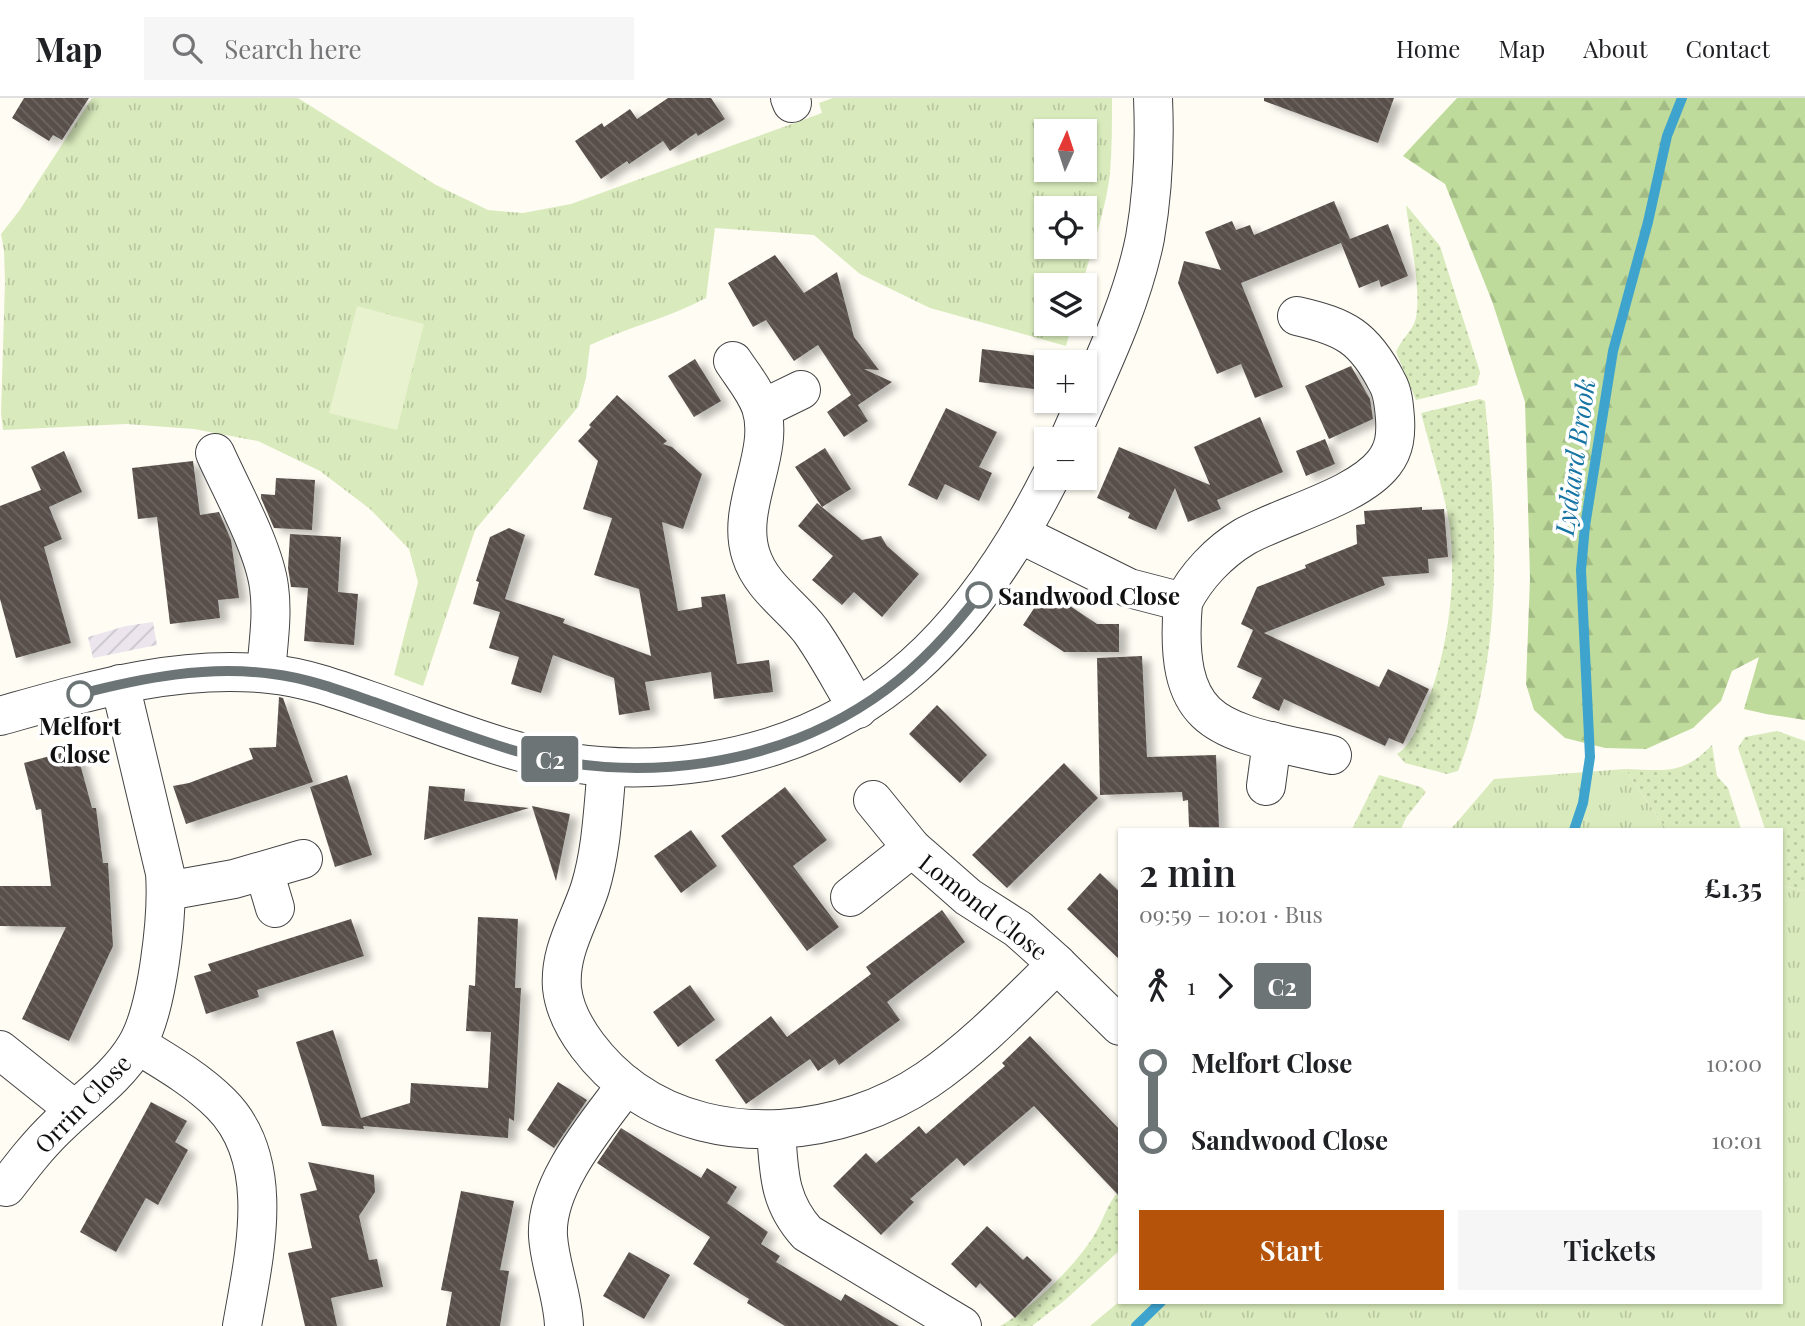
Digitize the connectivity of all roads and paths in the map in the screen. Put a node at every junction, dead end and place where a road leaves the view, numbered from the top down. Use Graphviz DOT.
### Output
graph roads {
  1 [pos="1153,98"];
  2 [pos="1297,316"];
  3 [pos="733,361"];
  4 [pos="801,390"];
  5 [pos="762,409"];
  6 [pos="1074,427"];
  7 [pos="215,453"];
  8 [pos="1044,490"];
  9 [pos="1020,534"];
  10 [pos="1183,602"];
  11 [pos="267,673"];
  12 [pos="120,684"];
  13 [pos="858,709"];
  14 [pos="0,716"];
  15 [pos="1272,741"];
  16 [pos="1332,755"];
  17 [pos="607,767"];
  18 [pos="1266,786"];
  19 [pos="873,800"];
  20 [pos="912,848"];
  21 [pos="303,859"];
  22 [pos="264,871"];
  23 [pos="167,891"];
  24 [pos="850,897"];
  25 [pos="275,908"];
  26 [pos="1057,964"];
  27 [pos="1118,1024"];
  28 [pos="138,1045"];
  29 [pos="0,1051"];
  30 [pos="626,1085"];
  31 [pos="75,1110"];
  32 [pos="776,1130"];
  33 [pos="5,1188"];
  34 [pos="945,1321"];
  35 [pos="242,1326"];
  36 [pos="564,1326"];
  1 -- 6 [label="street"];
  2 -- 10 [label="street"];
  3 -- 5 [label="street"];
  4 -- 5 [label="street"];
  5 -- 13 [label="street"];
  7 -- 11 [label="street"];
  8 -- 9 [label="street"];
  9 -- 10 [label="street"];
  9 -- 13 [label="street"];
  10 -- 15 [label="street"];
  11 -- 12 [label="street"];
  11 -- 17 [label="street"];
  12 -- 14 [label="street"];
  12 -- 23 [label="street, Orrin Close"];
  13 -- 17 [label="street"];
  15 -- 16 [label="street"];
  15 -- 18 [label="street"];
  17 -- 30 [label="street, Lomond Close"];
  19 -- 20 [label="street, Lomond Close"];
  20 -- 24 [label="street, Lomond Close"];
  20 -- 26 [label="street, Lomond Close"];
  21 -- 22 [label="street"];
  22 -- 23 [label="street"];
  22 -- 25 [label="street"];
  23 -- 28 [label="street, Orrin Close"];
  26 -- 27 [label="street, Lomond Close"];
  26 -- 32 [label="street, Lomond Close"];
  28 -- 31 [label="street, Orrin Close"];
  28 -- 35 [label="street"];
  29 -- 31 [label="street"];
  30 -- 32 [label="street, Lomond Close"];
  30 -- 36 [label="street"];
  31 -- 33 [label="street, Orrin Close"];
  32 -- 34 [label="street"];
}
